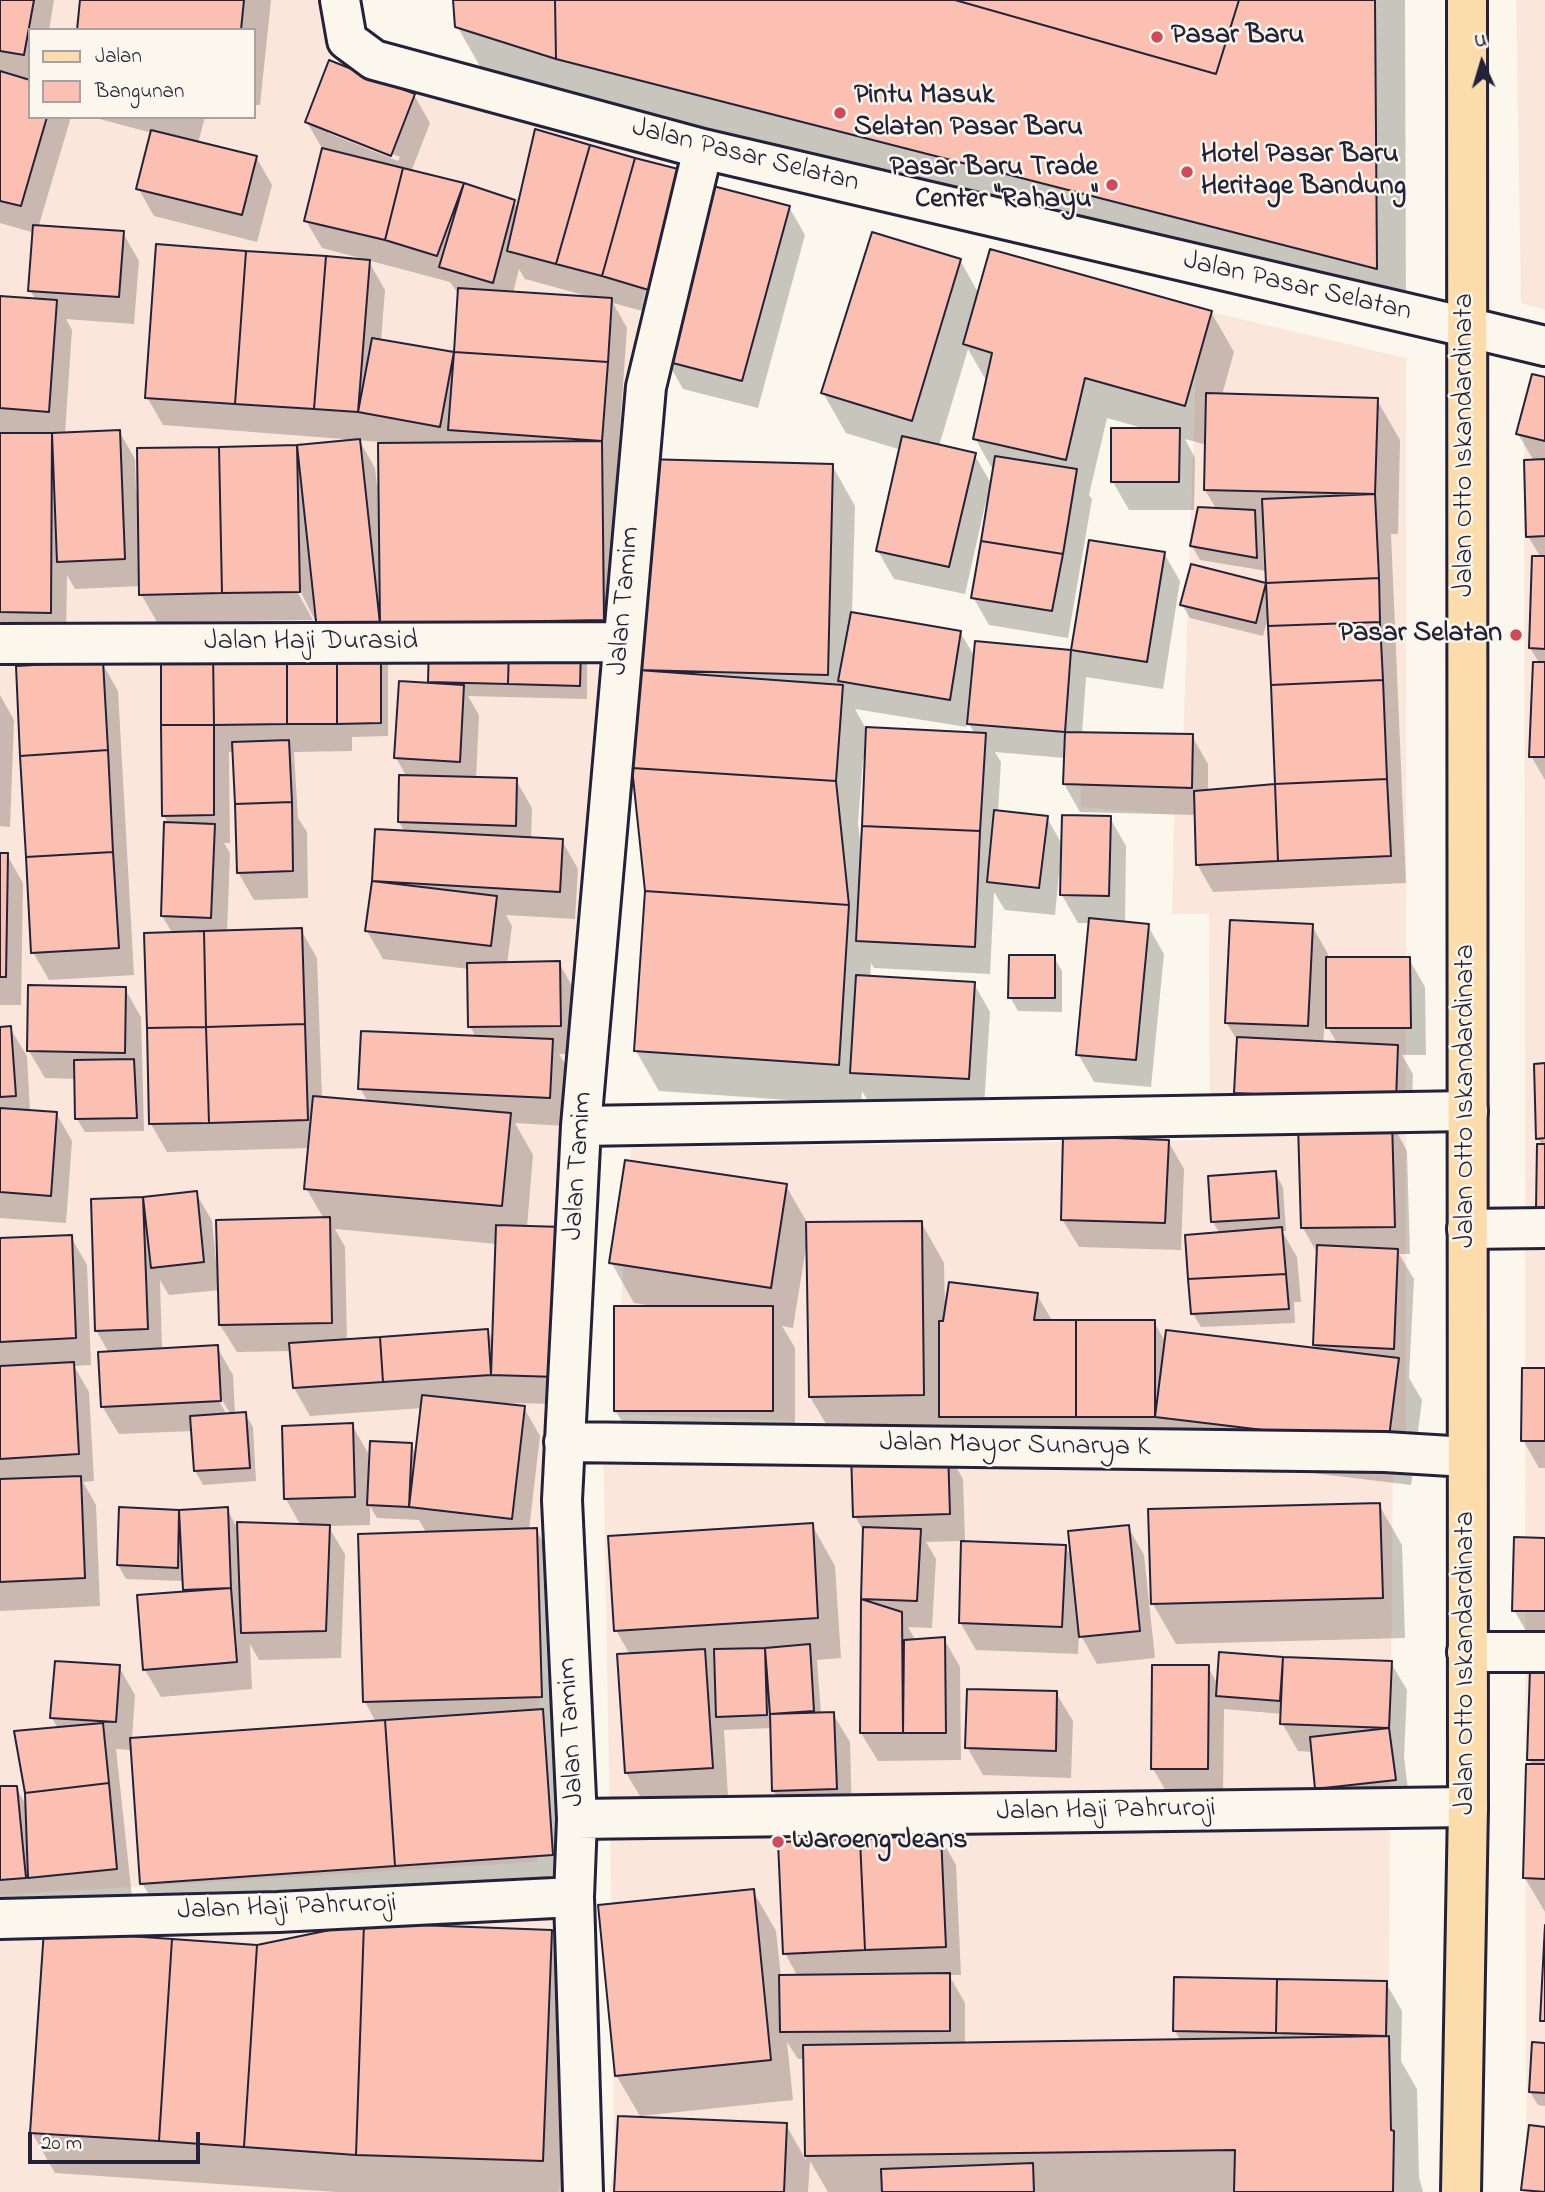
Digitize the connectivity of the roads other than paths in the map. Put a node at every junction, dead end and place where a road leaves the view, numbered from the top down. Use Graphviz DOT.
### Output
graph roads {
  1 [pos="1467,0"];
  2 [pos="340,6"];
  3 [pos="703,149"];
  4 [pos="1466,327"];
  5 [pos="1545,346"];
  6 [pos="623,642"];
  7 [pos="0,644"];
  8 [pos="1468,1111"];
  9 [pos="582,1126"];
  10 [pos="1545,1228"];
  11 [pos="1467,1229"];
  12 [pos="564,1442"];
  13 [pos="1467,1457"];
  14 [pos="1468,1652"];
  15 [pos="1545,1652"];
  16 [pos="1468,1807"];
  17 [pos="577,1819"];
  18 [pos="575,1897"];
  19 [pos="0,1919"];
  20 [pos="583,2192"];
  21 [pos="1461,2192"];
  1 -- 4 [label="main road, Jalan Otto Iskandardinata"];
  2 -- 3 [label="street, Jalan Pasar Selatan"];
  3 -- 4 [label="street, Jalan Pasar Selatan"];
  3 -- 6 [label="street, Jalan Tamim"];
  4 -- 5 [label="street, Jalan Pasar Selatan"];
  4 -- 8 [label="main road, Jalan Otto Iskandardinata"];
  6 -- 7 [label="street, Jalan Haji Durasid"];
  6 -- 9 [label="street, Jalan Tamim"];
  8 -- 9 [label="street"];
  8 -- 11 [label="main road, Jalan Otto Iskandardinata"];
  9 -- 12 [label="street, Jalan Tamim"];
  10 -- 11 [label="street"];
  11 -- 13 [label="main road, Jalan Otto Iskandardinata"];
  12 -- 13 [label="street, Jalan Mayor Sunarya K"];
  12 -- 17 [label="street, Jalan Tamim"];
  13 -- 14 [label="main road, Jalan Otto Iskandardinata"];
  14 -- 15 [label="street"];
  14 -- 16 [label="main road, Jalan Otto Iskandardinata"];
  16 -- 17 [label="street, Jalan Haji Pahruroji"];
  16 -- 21 [label="main road, Jalan Otto Iskandardinata"];
  17 -- 18 [label="street, Jalan Tamim"];
  18 -- 19 [label="street, Jalan Haji Pahruroji"];
  18 -- 20 [label="street, Jalan Tamim"];
}
